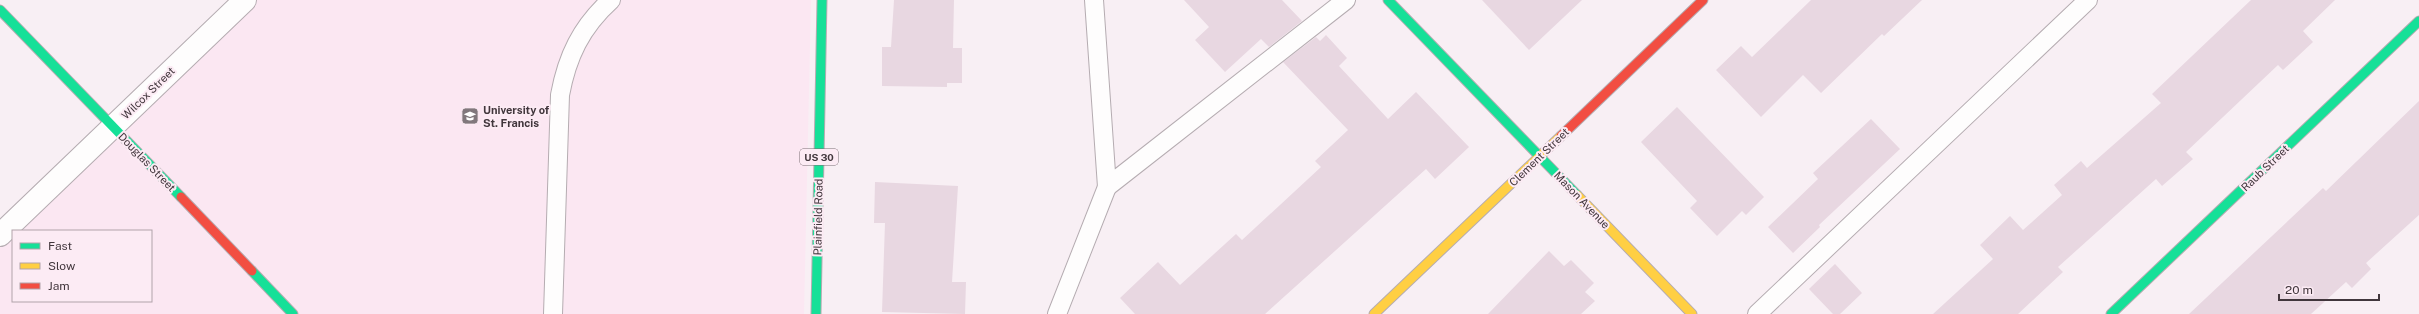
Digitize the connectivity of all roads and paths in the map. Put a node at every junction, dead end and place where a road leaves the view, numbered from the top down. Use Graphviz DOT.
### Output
graph roads {
  1 [pos="245,0"];
  2 [pos="611,0"];
  3 [pos="822,0"];
  4 [pos="1094,0"];
  5 [pos="1346,0"];
  6 [pos="1388,0"];
  7 [pos="1703,0"];
  8 [pos="2088,0"];
  9 [pos="0,10"];
  10 [pos="2419,21"];
  11 [pos="113,127"];
  12 [pos="1539,156"];
  13 [pos="1107,186"];
  14 [pos="0,235"];
  15 [pos="293,314"];
  16 [pos="553,314"];
  17 [pos="816,314"];
  18 [pos="1057,314"];
  19 [pos="1374,314"];
  20 [pos="1692,314"];
  21 [pos="1756,314"];
  22 [pos="2111,314"];
  1 -- 11 [label="street, Wilcox Street"];
  2 -- 16 [label="lane"];
  3 -- 17 [label="street, Plainfield Road / US 30"];
  4 -- 13 [label="lane"];
  5 -- 13 [label="lane"];
  6 -- 12 [label="street, Mason Avenue"];
  7 -- 12 [label="street, Clement Street"];
  8 -- 21 [label="lane"];
  9 -- 11 [label="street, Douglas Street"];
  10 -- 22 [label="street, Raub Street"];
  11 -- 14 [label="street, Wilcox Street"];
  11 -- 15 [label="street, Douglas Street"];
  12 -- 19 [label="street, Clement Street"];
  12 -- 20 [label="street, Mason Avenue"];
  13 -- 18 [label="lane"];
}
